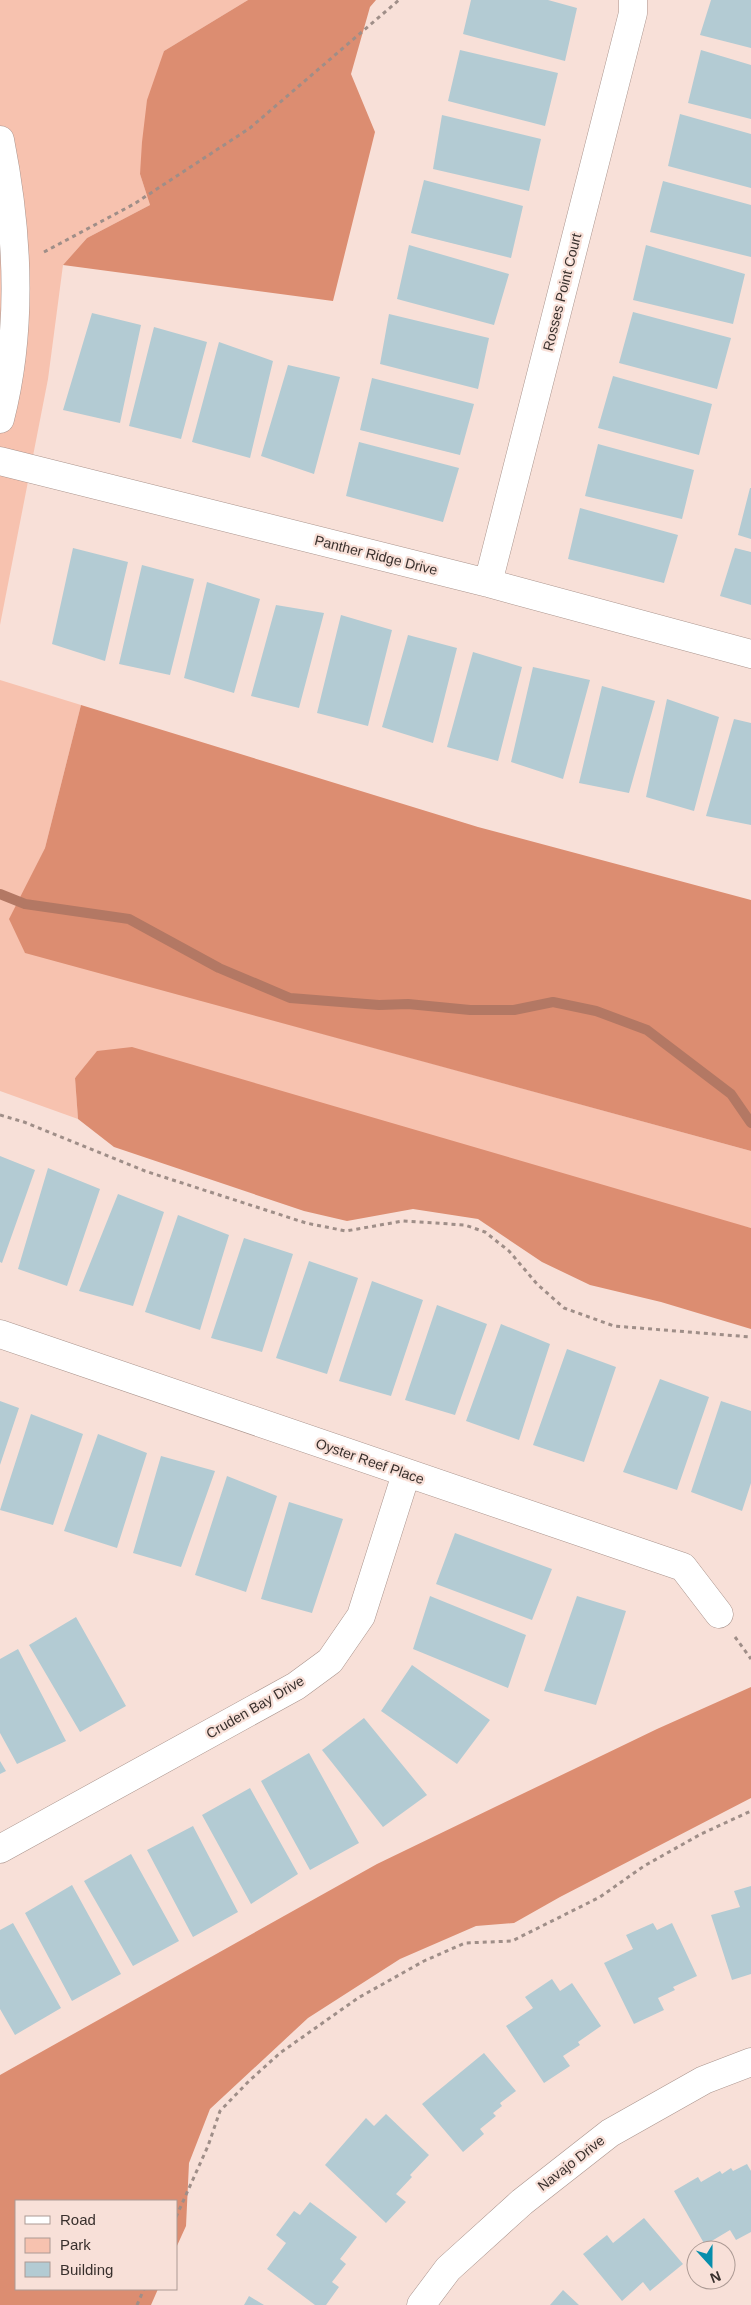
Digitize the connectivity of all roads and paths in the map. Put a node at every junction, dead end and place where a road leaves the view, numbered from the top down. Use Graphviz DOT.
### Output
graph roads {
  1 [pos="399,0"];
  2 [pos="632,0"];
  3 [pos="0,140"];
  4 [pos="15,263"];
  5 [pos="0,420"];
  6 [pos="0,461"];
  7 [pos="488,583"];
  8 [pos="751,654"];
  9 [pos="0,1115"];
  10 [pos="0,1334"];
  11 [pos="751,1337"];
  12 [pos="406,1474"];
  13 [pos="719,1614"];
  14 [pos="751,1811"];
  15 [pos="0,1849"];
  16 [pos="751,2062"];
  17 [pos="178,2213"];
  18 [pos="144,2290"];
  19 [pos="137,2305"];
  20 [pos="421,2305"];
  1 -- 4 [label="path"];
  2 -- 7 [label="street, Rosses Point Court"];
  3 -- 4 [label="street"];
  4 -- 5 [label="street"];
  6 -- 7 [label="street, Panther Ridge Drive"];
  7 -- 8 [label="street, Panther Ridge Drive"];
  9 -- 11 [label="path"];
  10 -- 12 [label="street, Oyster Reef Place"];
  12 -- 13 [label="street, Oyster Reef Place"];
  12 -- 15 [label="street, Cruden Bay Drive"];
  14 -- 17 [label="path"];
  16 -- 20 [label="street, Navajo Drive"];
  18 -- 19 [label="path"];
}
